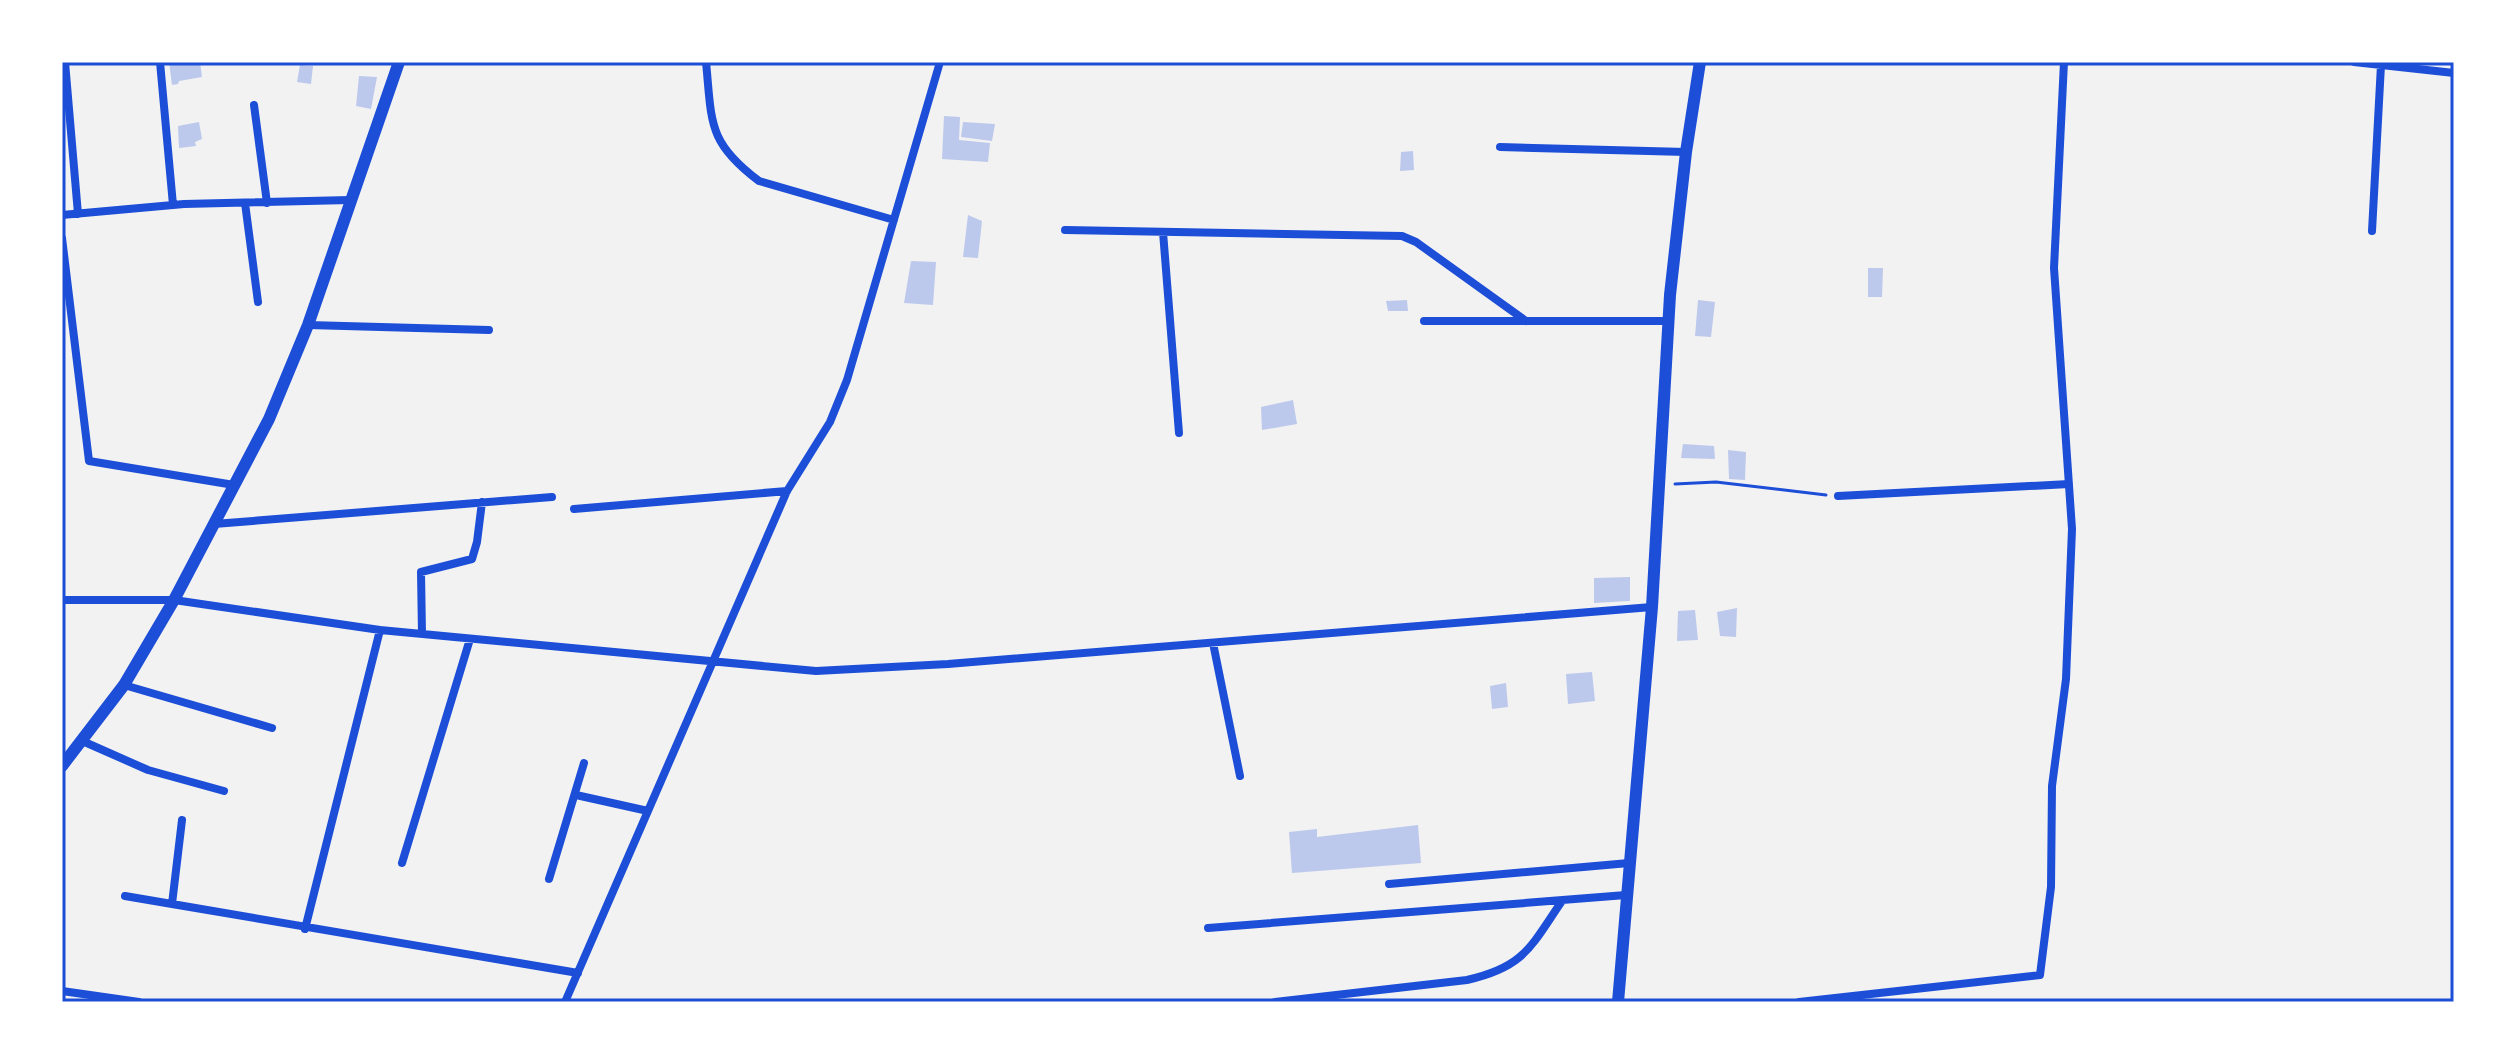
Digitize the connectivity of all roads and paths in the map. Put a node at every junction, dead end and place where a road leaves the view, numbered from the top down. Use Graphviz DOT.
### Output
graph roads {
  1 [pos="65,62"];
  2 [pos="160,62"];
  3 [pos="399,62"];
  4 [pos="706,62"];
  5 [pos="940,62"];
  6 [pos="1700,62"];
  7 [pos="2064,62"];
  8 [pos="2354,62"];
  9 [pos="2445,62"];
  10 [pos="2381,65"];
  11 [pos="2450,73"];
  12 [pos="254,105"];
  13 [pos="1500,147"];
  14 [pos="1686,152"];
  15 [pos="350,200"];
  16 [pos="245,203"];
  17 [pos="267,203"];
  18 [pos="173,205"];
  19 [pos="78,214"];
  20 [pos="62,215"];
  21 [pos="894,220"];
  22 [pos="1065,230"];
  23 [pos="2372,231"];
  24 [pos="1163,232"];
  25 [pos="62,238"];
  26 [pos="258,302"];
  27 [pos="1424,321"];
  28 [pos="1526,321"];
  29 [pos="1668,321"];
  30 [pos="308,325"];
  31 [pos="489,330"];
  32 [pos="1179,433"];
  33 [pos="2069,484"];
  34 [pos="234,485"];
  35 [pos="1659,485"];
  36 [pos="787,491"];
  37 [pos="1838,496"];
  38 [pos="552,497"];
  39 [pos="482,502"];
  40 [pos="574,509"];
  41 [pos="214,524"];
  42 [pos="62,600"];
  43 [pos="174,600"];
  44 [pos="1652,607"];
  45 [pos="380,630"];
  46 [pos="422,634"];
  47 [pos="470,639"];
  48 [pos="1213,643"];
  49 [pos="714,661"];
  50 [pos="124,685"];
  51 [pos="272,728"];
  52 [pos="79,740"];
  53 [pos="584,763"];
  54 [pos="62,766"];
  55 [pos="1240,776"];
  56 [pos="224,791"];
  57 [pos="576,795"];
  58 [pos="648,811"];
  59 [pos="182,820"];
  60 [pos="402,863"];
  61 [pos="1629,863"];
  62 [pos="549,879"];
  63 [pos="1389,884"];
  64 [pos="1626,895"];
  65 [pos="125,896"];
  66 [pos="1562,901"];
  67 [pos="172,904"];
  68 [pos="1208,928"];
  69 [pos="305,929"];
  70 [pos="578,973"];
  71 [pos="62,991"];
  72 [pos="139,1002"];
  73 [pos="565,1002"];
  74 [pos="1275,1002"];
  75 [pos="1618,1002"];
  76 [pos="1799,1002"];
  1 -- 19 [label="street"];
  2 -- 18 [label="street"];
  3 -- 15 [label="street"];
  4 -- 21 [label="street"];
  5 -- 21 [label="street"];
  6 -- 14 [label="street"];
  7 -- 33 [label="street"];
  8 -- 10 [label="street"];
  9 -- 11 [label="street"];
  10 -- 11 [label="street"];
  10 -- 23 [label="street"];
  12 -- 17 [label="street"];
  13 -- 14 [label="street"];
  14 -- 29 [label="street"];
  15 -- 17 [label="street"];
  15 -- 30 [label="street"];
  16 -- 17 [label="street"];
  16 -- 18 [label="street"];
  16 -- 26 [label="street"];
  18 -- 19 [label="street"];
  19 -- 20 [label="street"];
  21 -- 36 [label="street"];
  22 -- 24 [label="street"];
  24 -- 28 [label="street"];
  24 -- 32 [label="street"];
  25 -- 34 [label="street"];
  27 -- 28 [label="street"];
  28 -- 29 [label="street"];
  29 -- 35 [label="street"];
  30 -- 31 [label="street"];
  30 -- 34 [label="street"];
  33 -- 37 [label="street"];
  33 -- 76 [label="street"];
  34 -- 41 [label="street"];
  35 -- 37 [label="path"];
  35 -- 44 [label="street"];
  36 -- 40 [label="street"];
  36 -- 49 [label="street"];
  38 -- 39 [label="street"];
  39 -- 41 [label="street"];
  39 -- 46 [label="street"];
  41 -- 43 [label="street"];
  42 -- 43 [label="street"];
  43 -- 45 [label="street"];
  43 -- 50 [label="street"];
  44 -- 48 [label="street"];
  44 -- 61 [label="street"];
  45 -- 46 [label="street"];
  45 -- 69 [label="street"];
  46 -- 47 [label="street"];
  47 -- 49 [label="street"];
  47 -- 60 [label="street"];
  48 -- 49 [label="street"];
  48 -- 55 [label="street"];
  49 -- 58 [label="street"];
  50 -- 51 [label="street"];
  50 -- 52 [label="street"];
  52 -- 54 [label="street"];
  52 -- 56 [label="street"];
  53 -- 57 [label="street"];
  57 -- 58 [label="street"];
  57 -- 62 [label="street"];
  58 -- 70 [label="street"];
  59 -- 67 [label="street"];
  61 -- 63 [label="street"];
  61 -- 64 [label="street"];
  64 -- 66 [label="street"];
  64 -- 75 [label="street"];
  65 -- 67 [label="street"];
  66 -- 68 [label="street"];
  66 -- 74 [label="street"];
  67 -- 69 [label="street"];
  69 -- 70 [label="street"];
  70 -- 73 [label="street"];
  71 -- 72 [label="street"];
}
